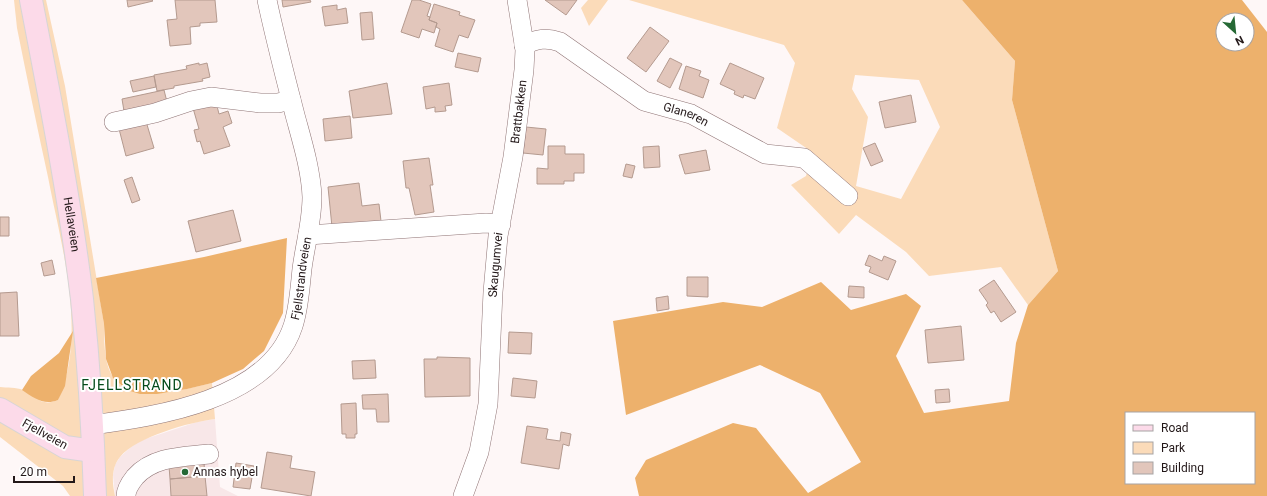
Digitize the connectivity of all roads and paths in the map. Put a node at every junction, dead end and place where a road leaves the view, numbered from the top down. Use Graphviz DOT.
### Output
graph roads {
  1 [pos="31,0"];
  2 [pos="267,0"];
  3 [pos="517,0"];
  4 [pos="524,45"];
  5 [pos="291,100"];
  6 [pos="114,122"];
  7 [pos="848,196"];
  8 [pos="501,224"];
  9 [pos="308,235"];
  10 [pos="0,410"];
  11 [pos="92,425"];
  12 [pos="93,451"];
  13 [pos="210,454"];
  14 [pos="94,496"];
  15 [pos="126,496"];
  16 [pos="463,496"];
  1 -- 11 [label="main road, Hellaveien"];
  2 -- 5 [label="street, Fjellstrandveien"];
  3 -- 4 [label="street, Brattbakken"];
  4 -- 7 [label="street, Glaneren"];
  4 -- 8 [label="street, Brattbakken"];
  5 -- 6 [label="street"];
  5 -- 9 [label="street, Fjellstrandveien"];
  8 -- 9 [label="street, Skaugumvei"];
  8 -- 16 [label="street, Skaugumvei"];
  9 -- 11 [label="street, Fjellstrandveien"];
  10 -- 12 [label="main road, Fjellveien"];
  11 -- 12 [label="main road, Hellaveien"];
  12 -- 14 [label="main road, Hellaveien"];
  13 -- 15 [label="street"];
}
